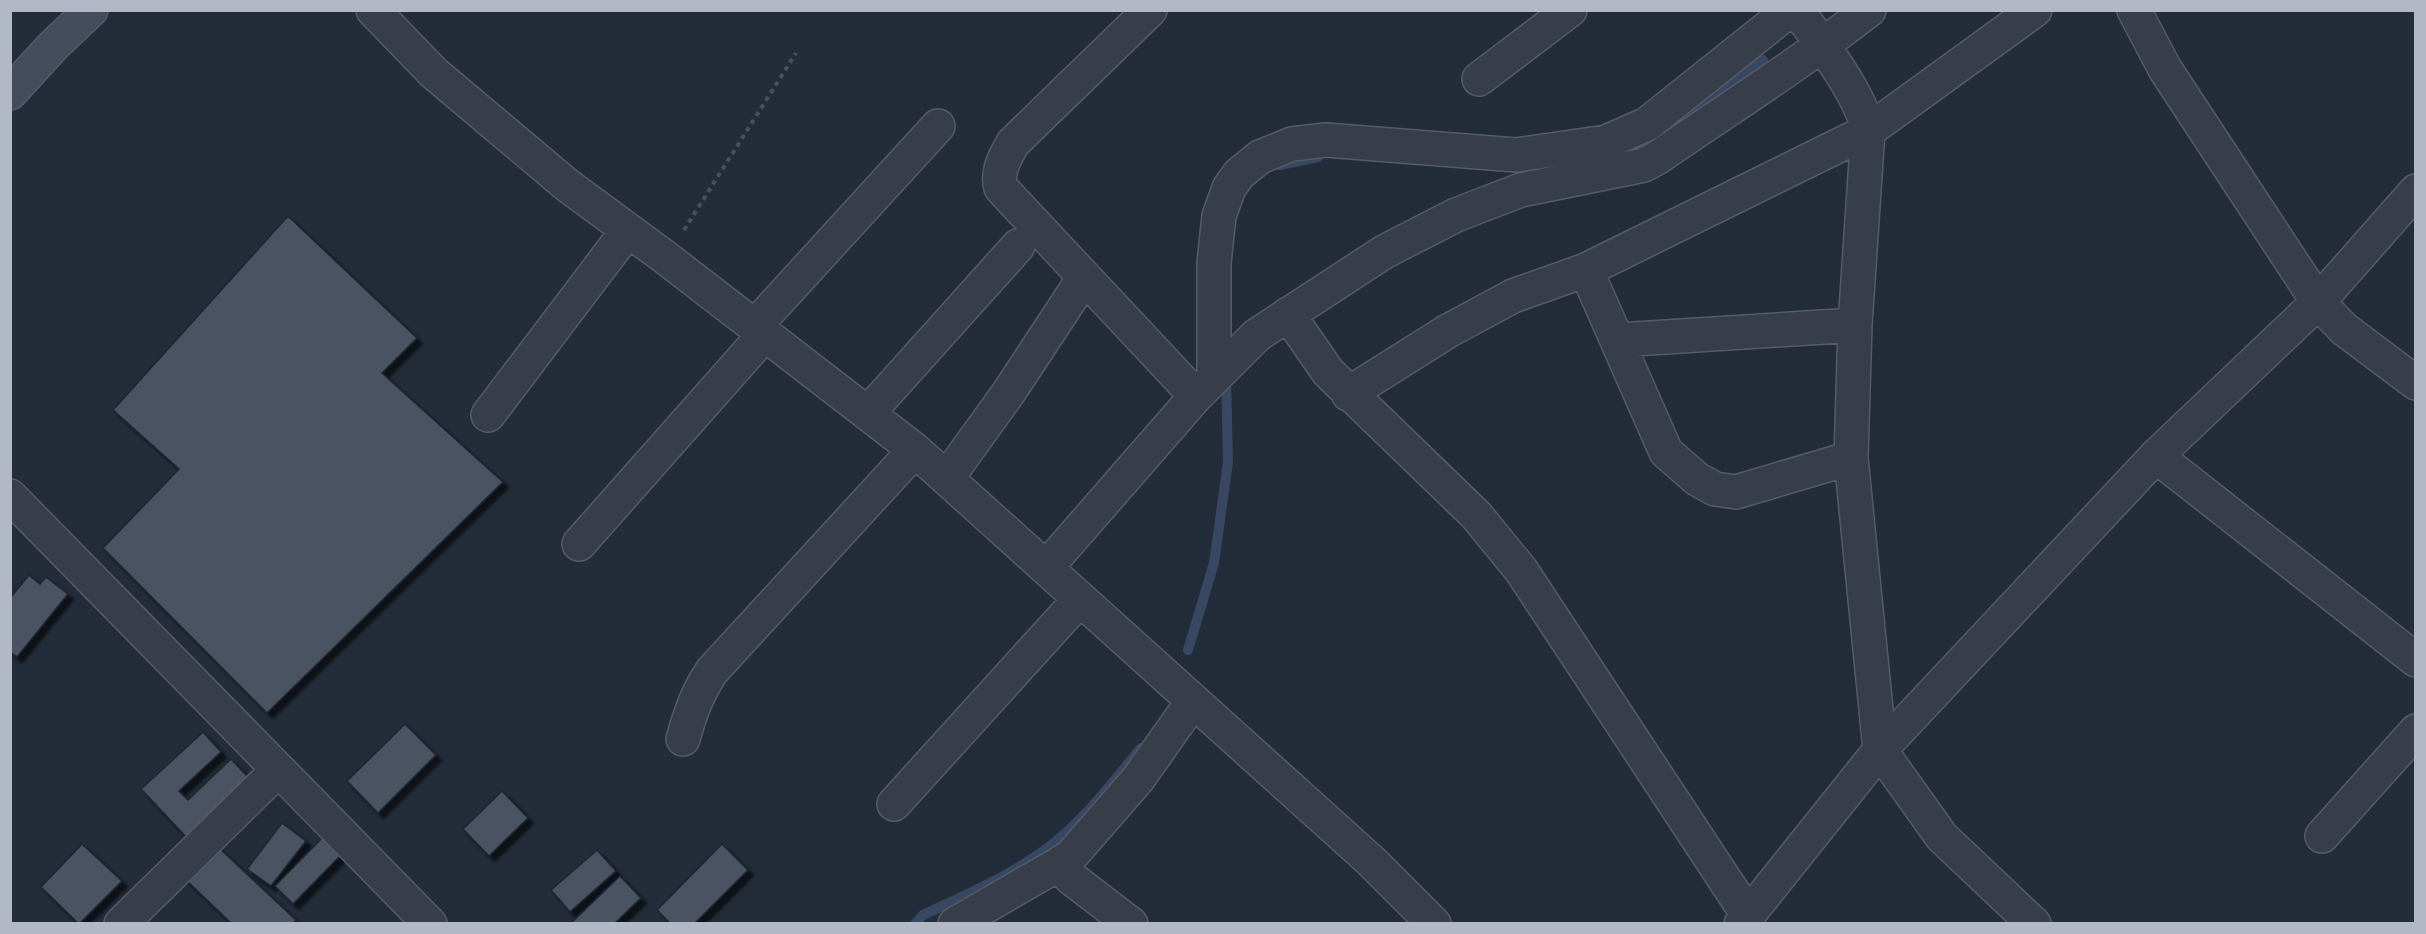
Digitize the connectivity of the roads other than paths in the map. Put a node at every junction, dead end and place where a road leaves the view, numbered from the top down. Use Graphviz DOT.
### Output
graph roads {
  1 [pos="91,10"];
  2 [pos="373,10"];
  3 [pos="1150,10"];
  4 [pos="1570,10"];
  5 [pos="1790,10"];
  6 [pos="1797,10"];
  7 [pos="1869,10"];
  8 [pos="2035,10"];
  9 [pos="2134,10"];
  10 [pos="1823,46"];
  11 [pos="1479,79"];
  12 [pos="10,93"];
  13 [pos="938,126"];
  14 [pos="1868,131"];
  15 [pos="2415,191"];
  16 [pos="628,230"];
  17 [pos="1018,246"];
  18 [pos="1586,270"];
  19 [pos="1084,278"];
  20 [pos="2318,302"];
  21 [pos="1288,314"];
  22 [pos="1855,325"];
  23 [pos="760,330"];
  24 [pos="1618,340"];
  25 [pos="1209,382"];
  26 [pos="2415,383"];
  27 [pos="1348,394"];
  28 [pos="868,413"];
  29 [pos="488,415"];
  30 [pos="915,450"];
  31 [pos="2156,456"];
  32 [pos="1851,458"];
  33 [pos="947,478"];
  34 [pos="10,496"];
  35 [pos="579,544"];
  36 [pos="1046,568"];
  37 [pos="1080,599"];
  38 [pos="2415,660"];
  39 [pos="1193,701"];
  40 [pos="2415,731"];
  41 [pos="683,739"];
  42 [pos="1880,750"];
  43 [pos="278,770"];
  44 [pos="894,804"];
  45 [pos="2322,836"];
  46 [pos="1059,864"];
  47 [pos="1744,919"];
  48 [pos="121,924"];
  49 [pos="430,924"];
  50 [pos="955,924"];
  51 [pos="1131,924"];
  52 [pos="1434,924"];
  53 [pos="2034,924"];
  1 -- 12 [label="main road"];
  2 -- 16 [label="street"];
  3 -- 19 [label="street"];
  4 -- 11 [label="street"];
  5 -- 25 [label="street"];
  6 -- 10 [label="street"];
  7 -- 10 [label="street"];
  8 -- 14 [label="street"];
  9 -- 20 [label="street"];
  10 -- 14 [label="street"];
  10 -- 21 [label="street"];
  13 -- 23 [label="street"];
  14 -- 18 [label="street"];
  14 -- 22 [label="street"];
  15 -- 20 [label="street"];
  16 -- 23 [label="street"];
  16 -- 29 [label="street"];
  17 -- 28 [label="street"];
  18 -- 24 [label="street"];
  18 -- 27 [label="street"];
  19 -- 25 [label="street"];
  19 -- 33 [label="street"];
  20 -- 26 [label="street"];
  20 -- 31 [label="street"];
  21 -- 25 [label="street"];
  21 -- 27 [label="street"];
  22 -- 24 [label="street"];
  22 -- 32 [label="street"];
  23 -- 28 [label="street"];
  23 -- 35 [label="street"];
  24 -- 32 [label="street"];
  25 -- 36 [label="street"];
  27 -- 47 [label="street"];
  28 -- 30 [label="street"];
  30 -- 33 [label="street"];
  30 -- 41 [label="street"];
  31 -- 38 [label="street"];
  31 -- 42 [label="street"];
  32 -- 42 [label="street"];
  33 -- 36 [label="street"];
  34 -- 43 [label="street"];
  36 -- 37 [label="street"];
  37 -- 39 [label="street"];
  37 -- 44 [label="street"];
  39 -- 46 [label="street"];
  39 -- 52 [label="street"];
  40 -- 45 [label="street"];
  42 -- 47 [label="street"];
  42 -- 53 [label="street"];
  43 -- 48 [label="street"];
  43 -- 49 [label="street"];
  46 -- 50 [label="street"];
  46 -- 51 [label="street"];
}
